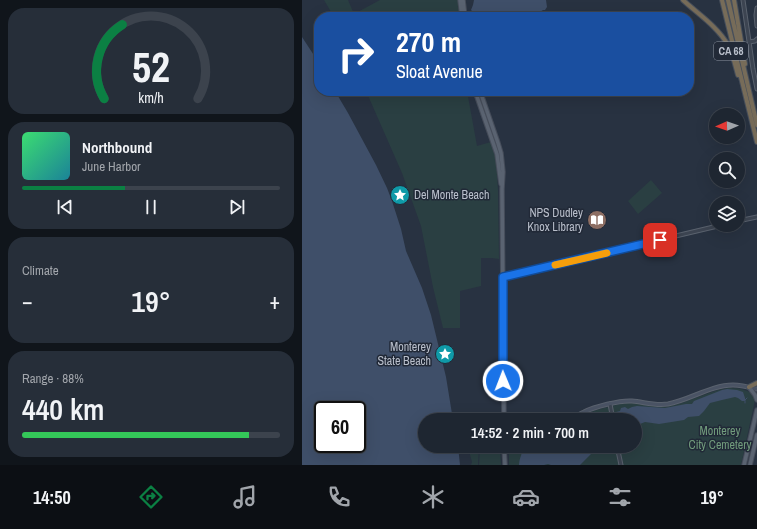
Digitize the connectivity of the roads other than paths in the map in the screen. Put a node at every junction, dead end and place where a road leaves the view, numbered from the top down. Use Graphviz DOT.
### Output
graph roads {
  1 [pos="460,0"];
  2 [pos="463,0"];
  3 [pos="684,0"];
  4 [pos="722,0"];
  5 [pos="728,0"];
  6 [pos="734,0"];
  7 [pos="743,0"];
  8 [pos="757,8"];
  9 [pos="461,12"];
  10 [pos="464,12"];
  11 [pos="757,26"];
  12 [pos="757,39"];
  13 [pos="749,42"];
  14 [pos="747,82"];
  15 [pos="757,89"];
  16 [pos="477,96"];
  17 [pos="482,96"];
  18 [pos="747,102"];
  19 [pos="757,124"];
  20 [pos="757,142"];
  21 [pos="502,189"];
  22 [pos="757,217"];
  23 [pos="745,220"];
  24 [pos="709,228"];
  25 [pos="503,277"];
  26 [pos="757,383"];
  27 [pos="749,387"];
  28 [pos="757,389"];
  29 [pos="757,400"];
  30 [pos="610,404"];
  31 [pos="757,410"];
  32 [pos="504,413"];
  33 [pos="583,413"];
  34 [pos="612,413"];
  35 [pos="757,435"];
  36 [pos="757,444"];
  37 [pos="504,453"];
  38 [pos="618,453"];
  39 [pos="752,460"];
  40 [pos="505,465"];
  41 [pos="620,465"];
  42 [pos="744,465"];
  43 [pos="750,465"];
  1 -- 9 [label="main road"];
  2 -- 10 [label="main road"];
  3 -- 18 [label="highway, CA 68"];
  4 -- 18 [label="highway"];
  5 -- 14 [label="highway"];
  6 -- 14 [label="highway, CA 68"];
  7 -- 13 [label="street"];
  8 -- 11 [label="street"];
  12 -- 13 [label="street"];
  13 -- 15 [label="street"];
  14 -- 19 [label="highway"];
  16 -- 21 [label="main road"];
  17 -- 21 [label="main road"];
  18 -- 20 [label="highway"];
  21 -- 25 [label="main road"];
  22 -- 23 [label="street"];
  24 -- 25 [label="street"];
  25 -- 32 [label="main road"];
  26 -- 27 [label="highway"];
  27 -- 28 [label="main road"];
  27 -- 29 [label="main road"];
  27 -- 30 [label="main road"];
  30 -- 33 [label="main road"];
  30 -- 34 [label="street"];
  31 -- 42 [label="main road"];
  35 -- 39 [label="main road"];
  36 -- 39 [label="main road"];
  37 -- 40 [label="main road"];
  38 -- 41 [label="street"];
  39 -- 43 [label="main road"];
}
